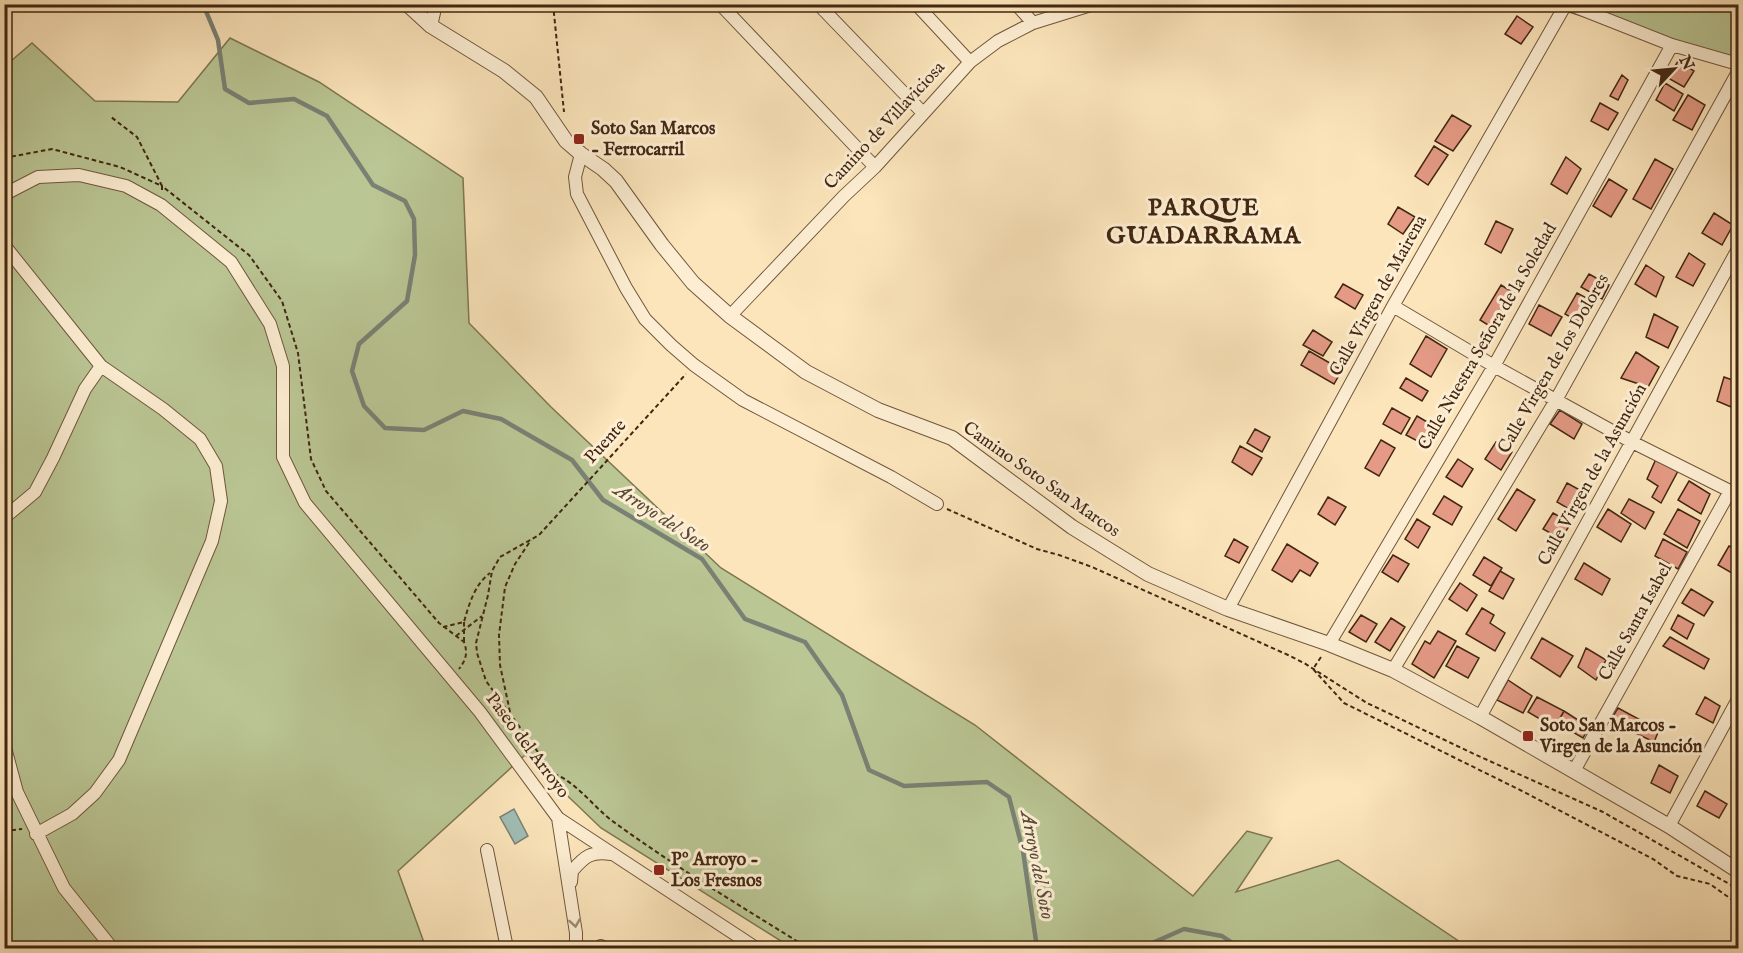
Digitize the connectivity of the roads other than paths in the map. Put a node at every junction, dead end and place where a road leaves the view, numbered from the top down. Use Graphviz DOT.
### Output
graph roads {
  1 [pos="407,4"];
  2 [pos="436,4"];
  3 [pos="720,4"];
  4 [pos="818,4"];
  5 [pos="916,4"];
  6 [pos="1016,4"];
  7 [pos="1094,4"];
  8 [pos="1567,4"];
  9 [pos="1033,23"];
  10 [pos="431,26"];
  11 [pos="1672,45"];
  12 [pos="970,62"];
  13 [pos="1738,64"];
  14 [pos="1738,72"];
  15 [pos="923,113"];
  16 [pos="581,154"];
  17 [pos="875,166"];
  18 [pos="4,198"];
  19 [pos="4,245"];
  20 [pos="1738,249"];
  21 [pos="1393,306"];
  22 [pos="730,316"];
  23 [pos="100,366"];
  24 [pos="1494,366"];
  25 [pos="1556,400"];
  26 [pos="1632,442"];
  27 [pos="1735,493"];
  28 [pos="937,504"];
  29 [pos="4,518"];
  30 [pos="1228,609"];
  31 [pos="1329,644"];
  32 [pos="1393,670"];
  33 [pos="1738,699"];
  34 [pos="1480,717"];
  35 [pos="4,744"];
  36 [pos="1574,771"];
  37 [pos="558,818"];
  38 [pos="1669,826"];
  39 [pos="34,829"];
  40 [pos="487,850"];
  41 [pos="612,854"];
  42 [pos="1738,871"];
  43 [pos="571,898"];
  44 [pos="112,948"];
  45 [pos="507,948"];
  46 [pos="576,948"];
  47 [pos="756,948"];
  1 -- 10 [label="street, Camino Soto San Marcos"];
  2 -- 10 [label="street"];
  3 -- 17 [label="street"];
  4 -- 15 [label="street"];
  5 -- 12 [label="street"];
  6 -- 9 [label="street"];
  7 -- 9 [label="street, Camino de Villaviciosa"];
  8 -- 11 [label="street"];
  8 -- 21 [label="street, Calle Virgen de Mairena"];
  9 -- 12 [label="street, Camino de Villaviciosa"];
  10 -- 16 [label="street, Camino Soto San Marcos"];
  11 -- 13 [label="street"];
  11 -- 24 [label="street, Calle Nuestra Señora de la Soledad"];
  12 -- 15 [label="street, Camino de Villaviciosa"];
  14 -- 25 [label="street, Calle Virgen de los Dolores"];
  15 -- 17 [label="street, Camino de Villaviciosa"];
  16 -- 22 [label="street, Camino Soto San Marcos"];
  16 -- 28 [label="street"];
  17 -- 22 [label="street, Camino de Villaviciosa"];
  18 -- 37 [label="street, Paseo del Arroyo"];
  19 -- 23 [label="street"];
  20 -- 26 [label="street, Calle Virgen de la Asunción"];
  21 -- 24 [label="street"];
  21 -- 30 [label="street, Calle Virgen de Mairena"];
  22 -- 30 [label="street, Camino Soto San Marcos"];
  23 -- 29 [label="street"];
  23 -- 39 [label="street"];
  24 -- 25 [label="street"];
  24 -- 31 [label="street, Calle Nuestra Señora de la Soledad"];
  25 -- 26 [label="street"];
  25 -- 32 [label="street, Calle Virgen de los Dolores"];
  26 -- 27 [label="street"];
  26 -- 34 [label="street, Calle Virgen de la Asunción"];
  27 -- 36 [label="street, Calle Santa Isabel"];
  30 -- 31 [label="street, Camino Soto San Marcos"];
  31 -- 32 [label="street, Camino Soto San Marcos"];
  32 -- 34 [label="street, Camino Soto San Marcos"];
  33 -- 38 [label="street"];
  34 -- 36 [label="street, Camino Soto San Marcos"];
  35 -- 39 [label="street"];
  36 -- 38 [label="street, Camino Soto San Marcos"];
  37 -- 41 [label="street, Paseo del Arroyo"];
  37 -- 43 [label="street"];
  38 -- 42 [label="street, Camino Soto San Marcos"];
  39 -- 44 [label="street"];
  40 -- 45 [label="street"];
  41 -- 43 [label="street"];
  41 -- 47 [label="street, Paseo del Arroyo"];
  43 -- 46 [label="street, one-way"];
}
